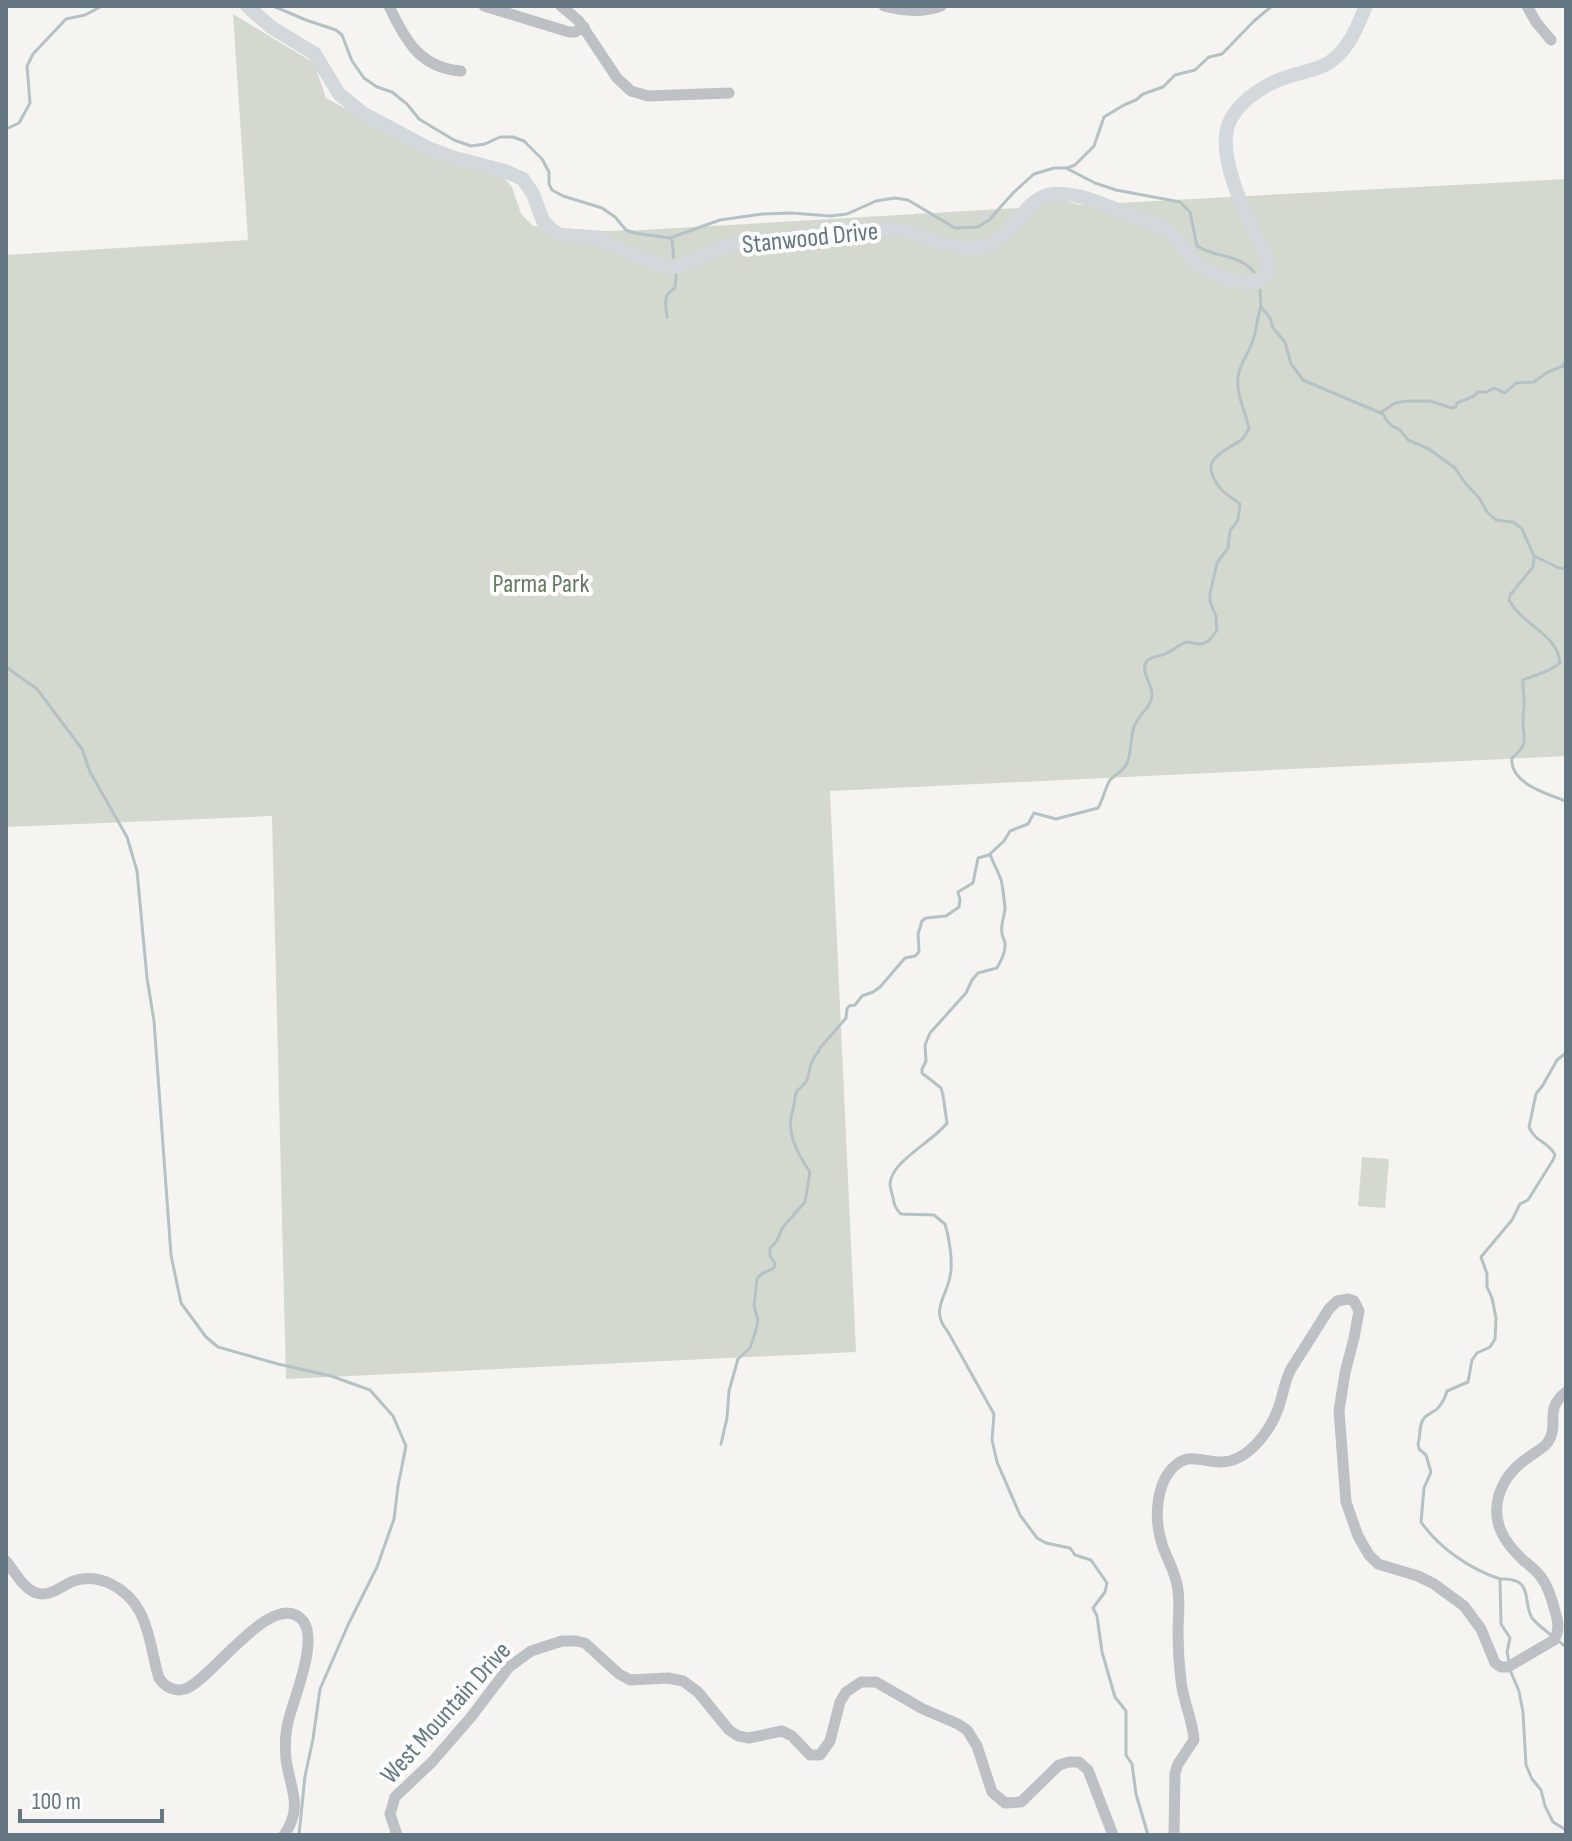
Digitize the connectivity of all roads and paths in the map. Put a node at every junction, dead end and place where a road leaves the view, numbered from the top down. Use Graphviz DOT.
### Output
graph roads {
  1 [pos="247,6"];
  2 [pos="389,6"];
  3 [pos="484,6"];
  4 [pos="561,6"];
  5 [pos="884,6"];
  6 [pos="941,6"];
  7 [pos="1366,6"];
  8 [pos="1527,6"];
  9 [pos="584,27"];
  10 [pos="1551,40"];
  11 [pos="461,71"];
  12 [pos="729,93"];
  13 [pos="1566,1392"];
  14 [pos="6,1561"];
  15 [pos="284,1835"];
  16 [pos="397,1835"];
  17 [pos="1113,1835"];
  18 [pos="1174,1835"];
  1 -- 7 [label="main road, Stanwood Drive"];
  2 -- 11 [label="street"];
  3 -- 9 [label="street"];
  4 -- 9 [label="street"];
  5 -- 6 [label="street"];
  8 -- 10 [label="street"];
  9 -- 12 [label="street"];
  13 -- 18 [label="street"];
  14 -- 15 [label="street"];
  16 -- 17 [label="street, West Mountain Drive"];
}
